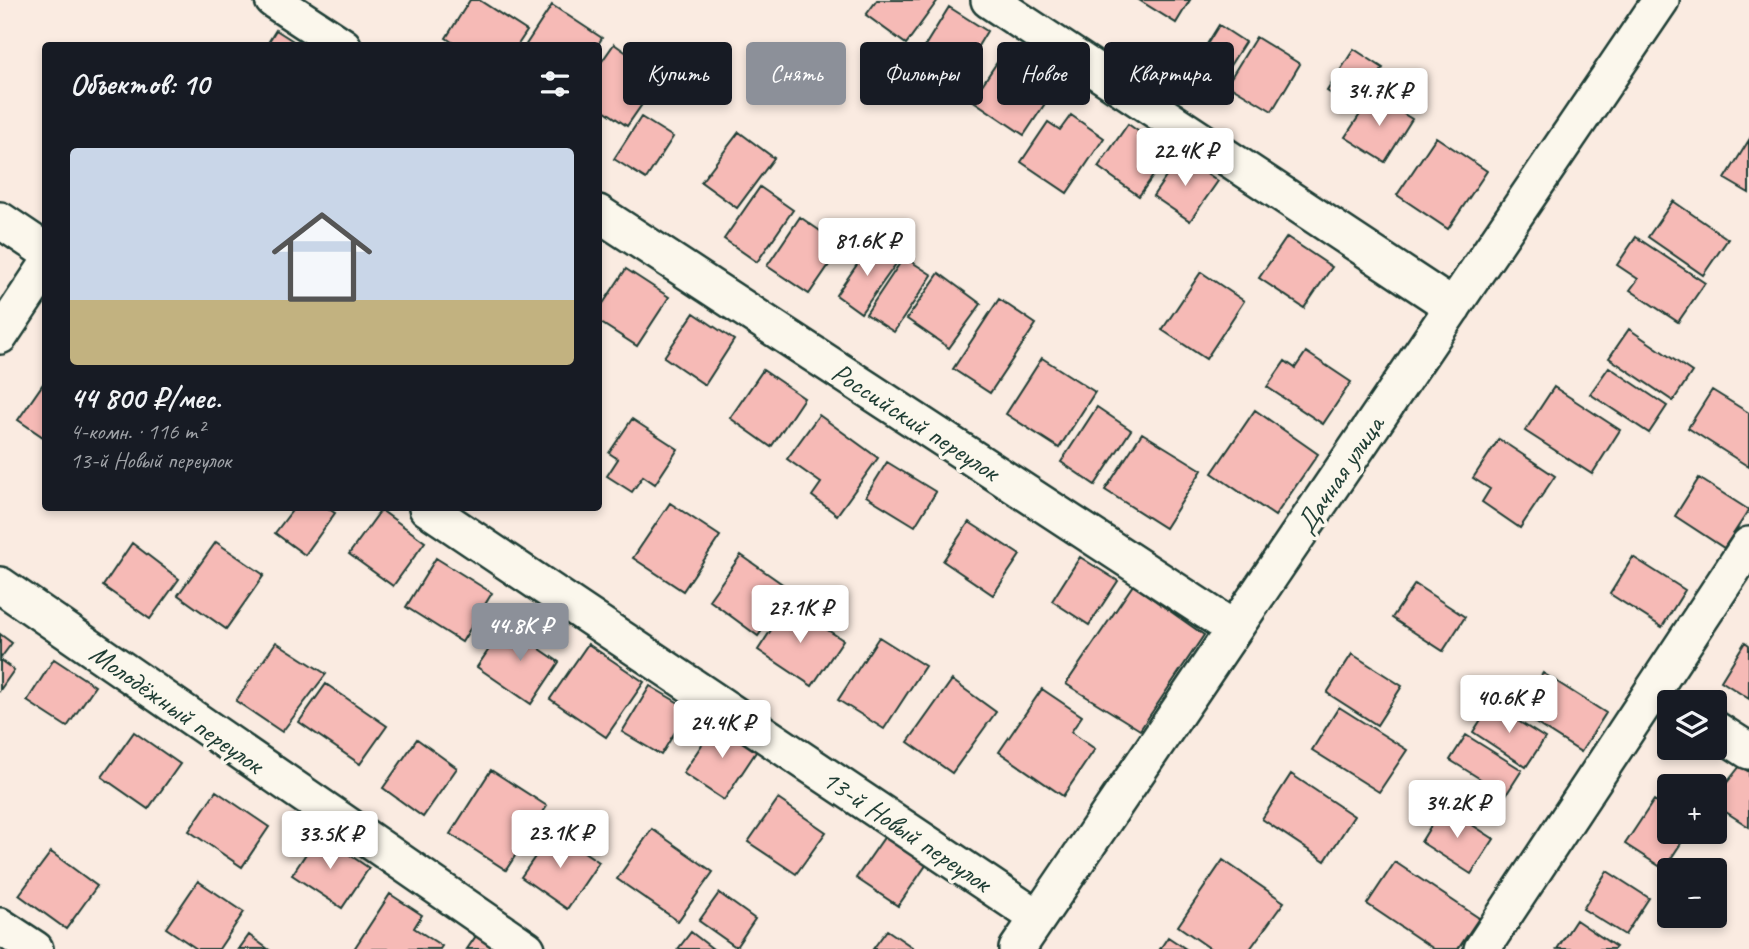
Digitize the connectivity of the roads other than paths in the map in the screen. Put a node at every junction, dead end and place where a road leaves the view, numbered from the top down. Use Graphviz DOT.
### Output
graph roads {
  1 [pos="273,0"];
  2 [pos="989,0"];
  3 [pos="1661,0"];
  4 [pos="337,42"];
  5 [pos="602,216"];
  6 [pos="0,220"];
  7 [pos="42,248"];
  8 [pos="42,273"];
  9 [pos="1452,307"];
  10 [pos="0,336"];
  11 [pos="431,511"];
  12 [pos="1749,545"];
  13 [pos="0,585"];
  14 [pos="1234,629"];
  15 [pos="1667,690"];
  16 [pos="1657,705"];
  17 [pos="1727,737"];
  18 [pos="1749,751"];
  19 [pos="1038,918"];
  20 [pos="0,926"];
  21 [pos="35,949"];
  22 [pos="527,949"];
  23 [pos="1017,949"];
  24 [pos="1482,949"];
  1 -- 4 [label="street"];
  2 -- 9 [label="street"];
  3 -- 9 [label="street, Дачная улица"];
  5 -- 14 [label="street, Российский переулок"];
  6 -- 7 [label="street"];
  8 -- 10 [label="street"];
  9 -- 14 [label="street, Дачная улица"];
  11 -- 19 [label="street, 13-й Новый переулок"];
  12 -- 15 [label="street"];
  13 -- 22 [label="street, Молодёжный переулок"];
  14 -- 19 [label="street, Дачная улица"];
  16 -- 24 [label="street"];
  17 -- 18 [label="street"];
  19 -- 23 [label="street, Дачная улица"];
  20 -- 21 [label="street"];
}
